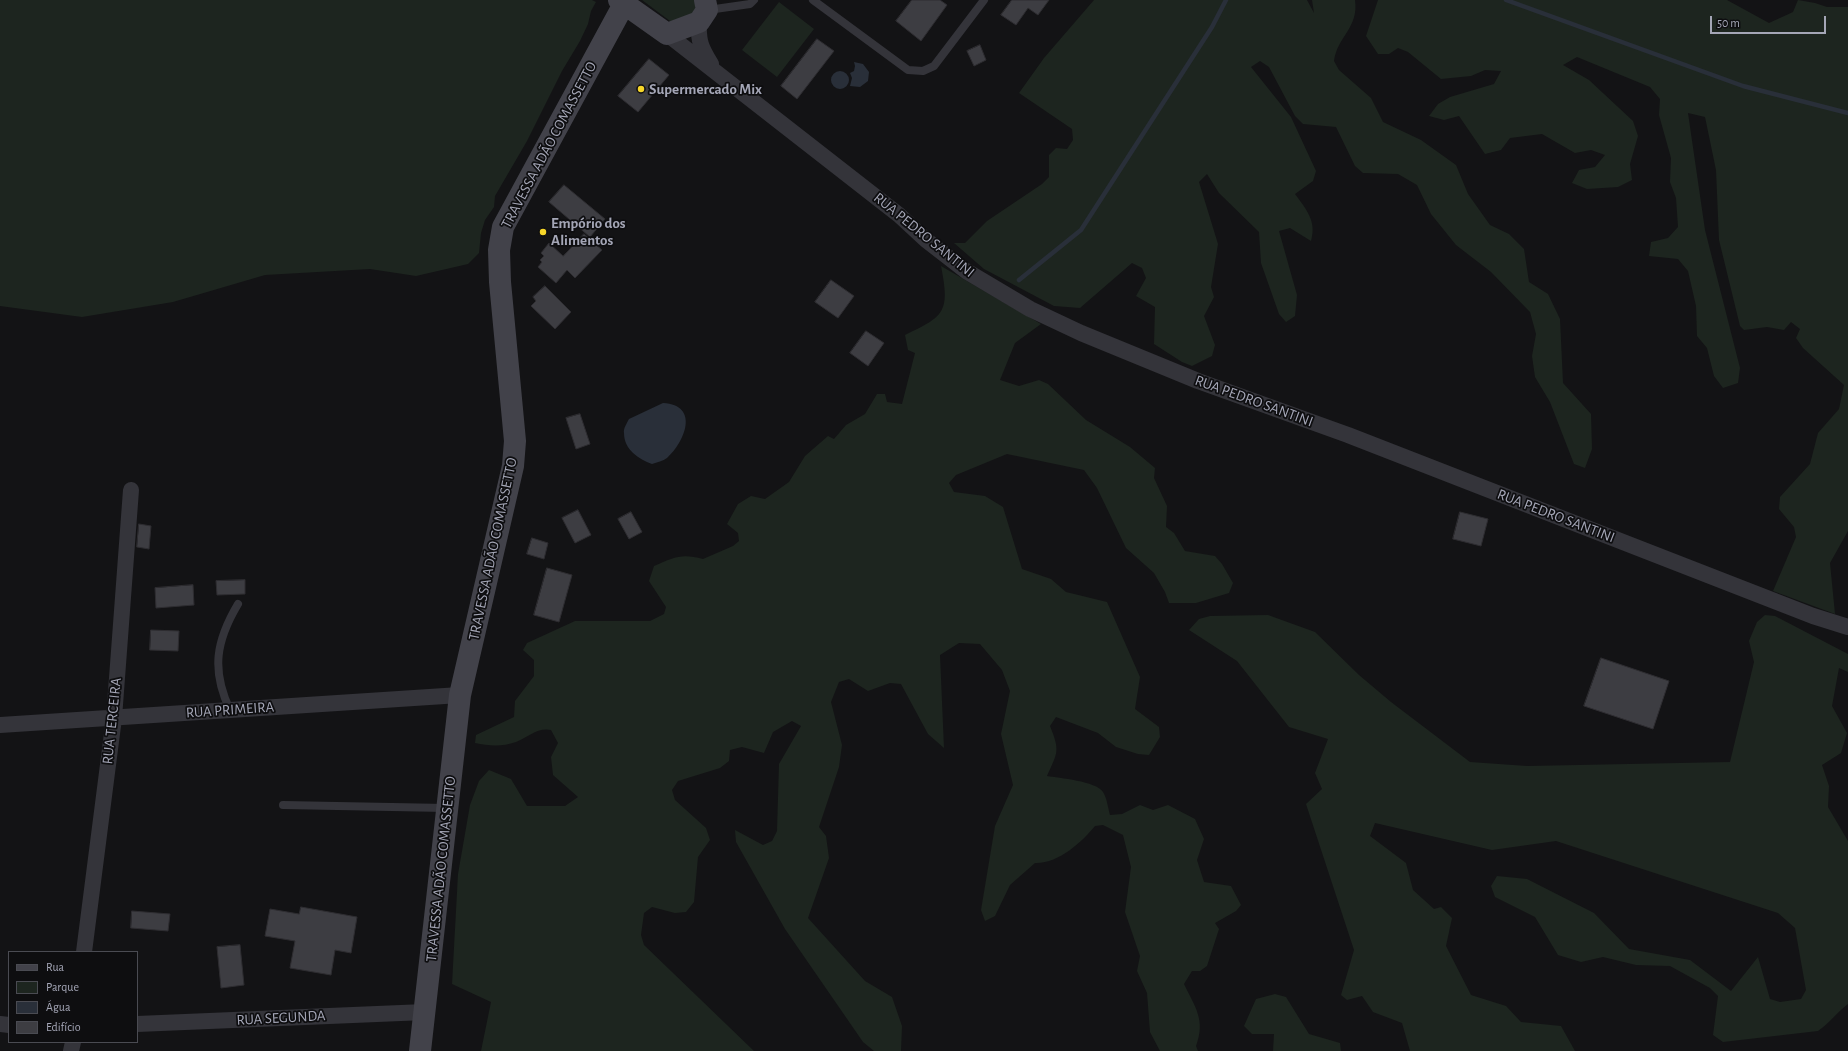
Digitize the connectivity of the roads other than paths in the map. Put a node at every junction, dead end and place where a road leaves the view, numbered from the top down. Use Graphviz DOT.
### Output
graph roads {
  1 [pos="754,0"];
  2 [pos="813,0"];
  3 [pos="984,0"];
  4 [pos="621,2"];
  5 [pos="704,11"];
  6 [pos="667,34"];
  7 [pos="716,72"];
  8 [pos="131,490"];
  9 [pos="238,604"];
  10 [pos="1848,627"];
  11 [pos="460,695"];
  12 [pos="230,710"];
  13 [pos="114,718"];
  14 [pos="0,725"];
  15 [pos="283,806"];
  16 [pos="448,808"];
  17 [pos="84,951"];
  18 [pos="425,1012"];
  19 [pos="138,1024"];
  20 [pos="420,1051"];
  1 -- 5 [label="lane"];
  2 -- 3 [label="lane"];
  4 -- 6 [label="street"];
  4 -- 11 [label="street, TRAVESSA ADÃO COMASSETTO"];
  5 -- 6 [label="street"];
  5 -- 7 [label="street, RUA PEDRO SANTINI"];
  6 -- 7 [label="street, RUA PEDRO SANTINI"];
  7 -- 10 [label="street, RUA PEDRO SANTINI"];
  8 -- 13 [label="street, RUA TERCEIRA"];
  9 -- 12 [label="lane"];
  11 -- 12 [label="street, RUA PRIMEIRA"];
  11 -- 16 [label="street, TRAVESSA ADÃO COMASSETTO"];
  12 -- 13 [label="street, RUA PRIMEIRA"];
  13 -- 14 [label="street, RUA PRIMEIRA"];
  13 -- 17 [label="street, RUA TERCEIRA"];
  15 -- 16 [label="lane"];
  16 -- 18 [label="street, TRAVESSA ADÃO COMASSETTO"];
  18 -- 19 [label="street, RUA SEGUNDA"];
  18 -- 20 [label="street, TRAVESSA ADÃO COMASSETTO"];
}
